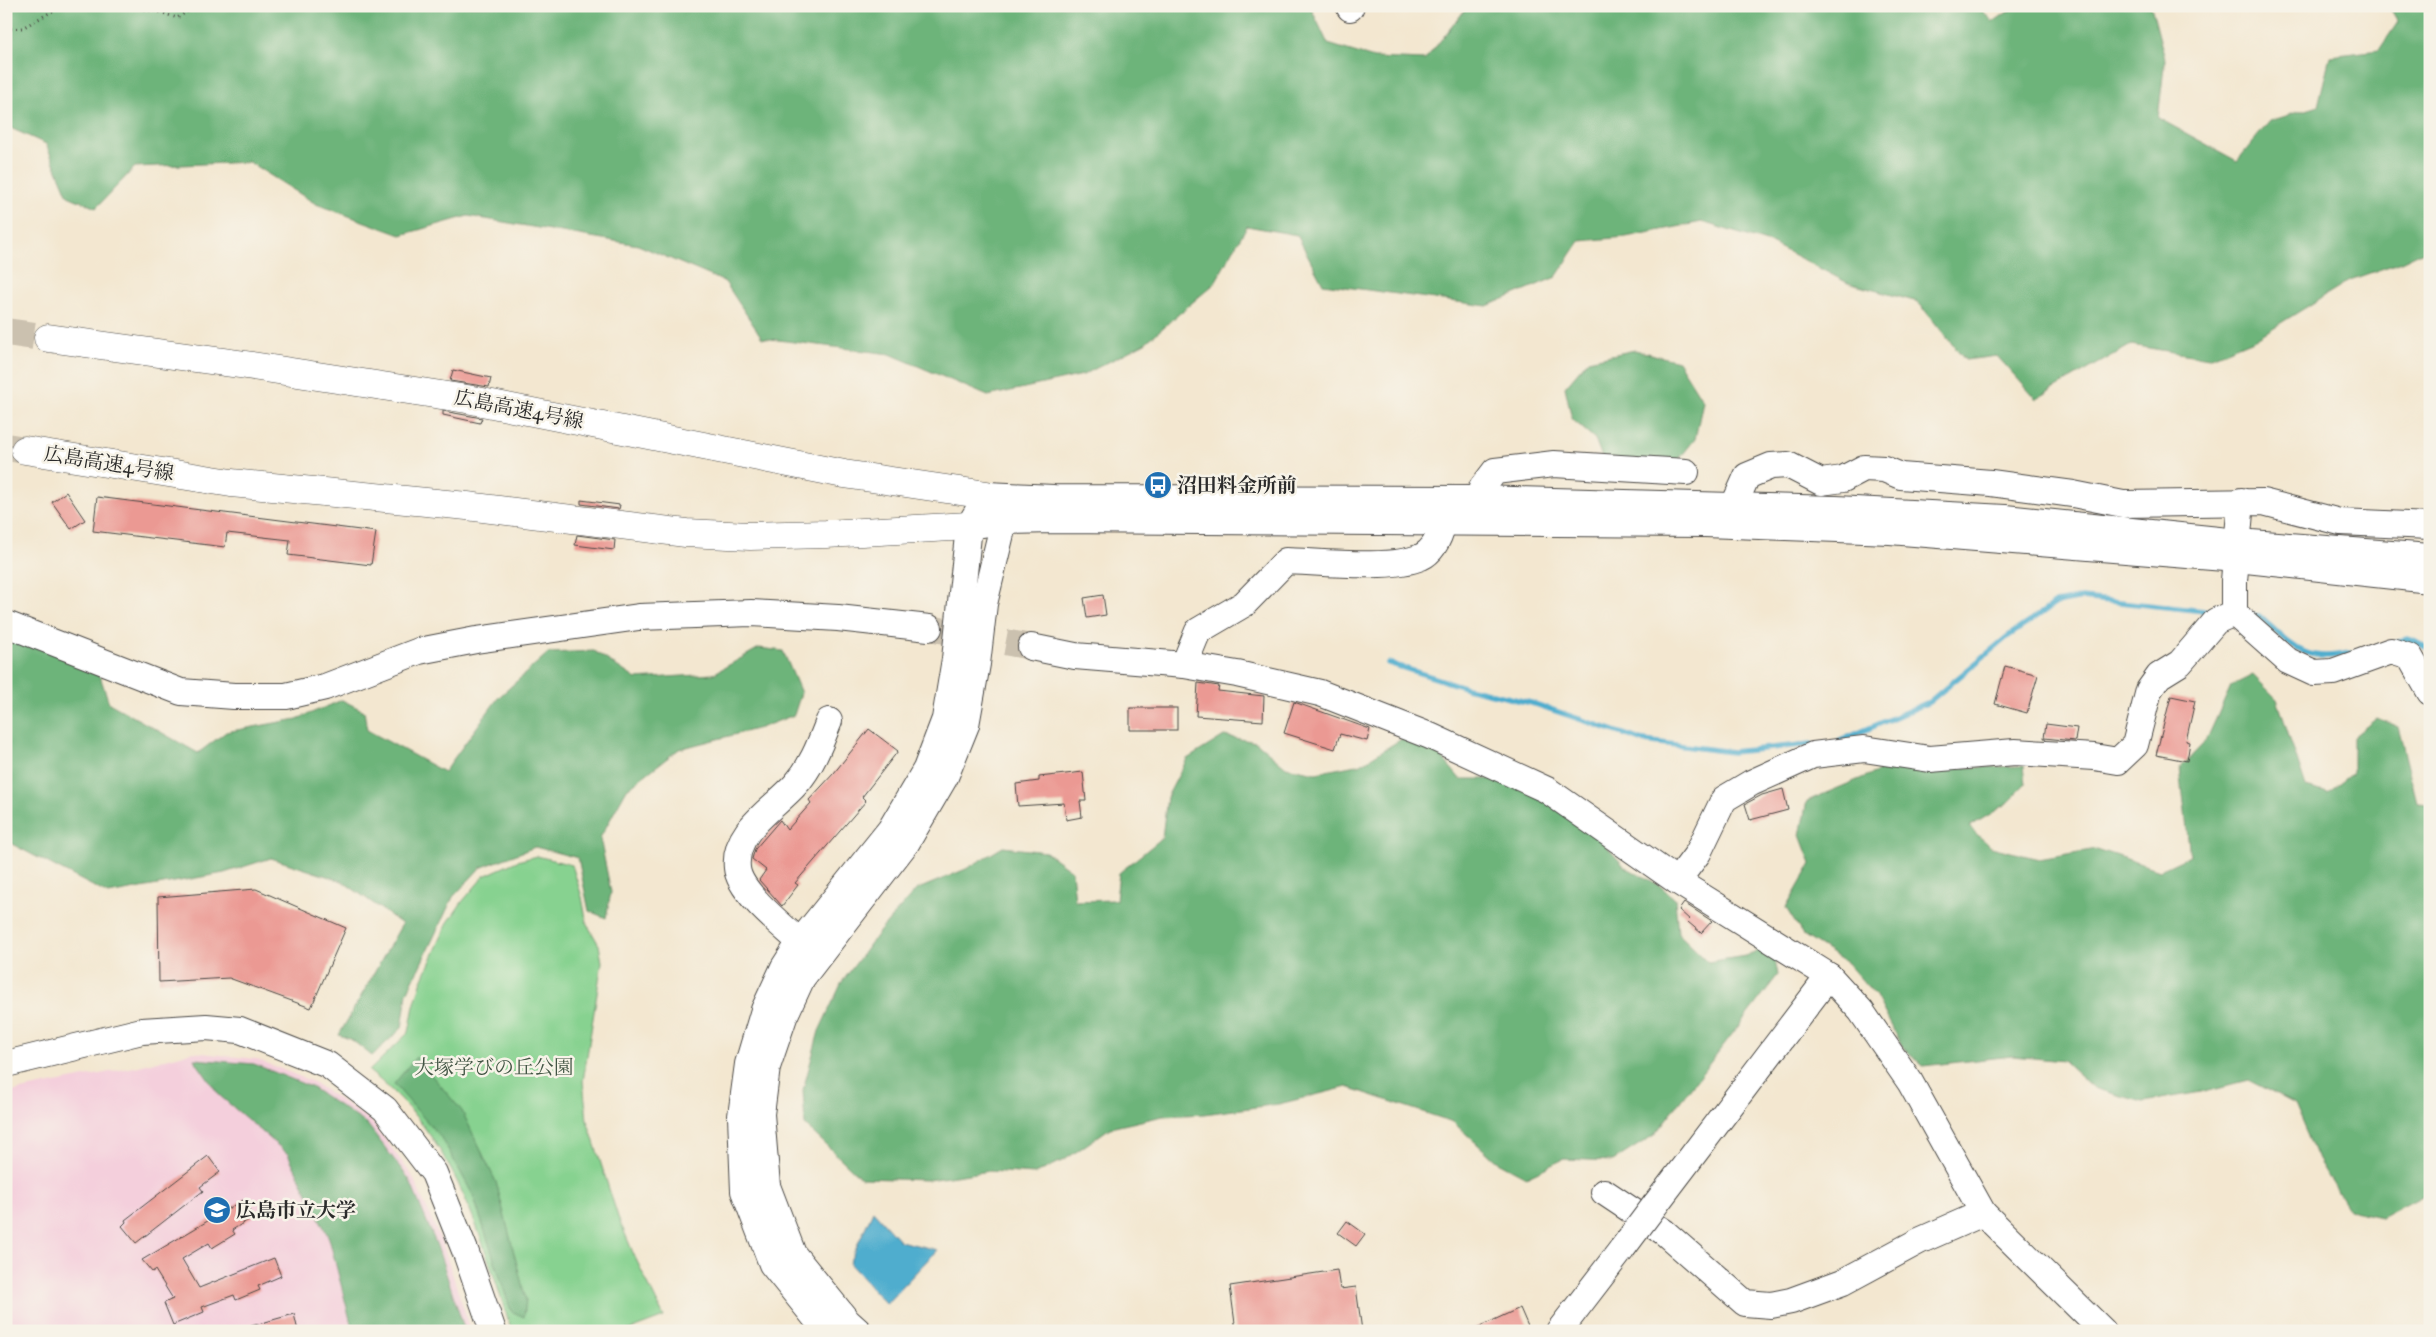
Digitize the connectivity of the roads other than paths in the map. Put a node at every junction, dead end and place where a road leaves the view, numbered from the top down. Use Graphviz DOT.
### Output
graph roads {
  1 [pos="48,338"];
  2 [pos="25,450"];
  3 [pos="1686,472"];
  4 [pos="987,495"];
  5 [pos="1479,499"];
  6 [pos="2241,502"];
  7 [pos="1734,505"];
  8 [pos="1004,521"];
  9 [pos="1443,523"];
  10 [pos="969,526"];
  11 [pos="2430,526"];
  12 [pos="2237,550"];
  13 [pos="2430,557"];
  14 [pos="2430,580"];
  15 [pos="2234,613"];
  16 [pos="6,624"];
  17 [pos="929,628"];
  18 [pos="1031,647"];
  19 [pos="1184,665"];
  20 [pos="2430,692"];
  21 [pos="829,721"];
  22 [pos="1677,881"];
  23 [pos="800,942"];
  24 [pos="1829,976"];
  25 [pos="6,1064"];
  26 [pos="1604,1192"];
  27 [pos="1983,1213"];
  28 [pos="493,1331"];
  29 [pos="826,1331"];
  30 [pos="858,1331"];
  31 [pos="1560,1331"];
  32 [pos="2103,1331"];
  1 -- 4 [label="highway, 広島高速4号線"];
  2 -- 10 [label="highway, 広島高速4号線"];
  3 -- 5 [label="street"];
  4 -- 5 [label="street"];
  4 -- 8 [label="street"];
  4 -- 10 [label="street"];
  5 -- 7 [label="street"];
  6 -- 7 [label="street"];
  6 -- 11 [label="street"];
  6 -- 12 [label="street"];
  7 -- 12 [label="street"];
  8 -- 9 [label="street"];
  8 -- 10 [label="street"];
  8 -- 30 [label="street"];
  9 -- 12 [label="street"];
  9 -- 19 [label="street"];
  10 -- 23 [label="street"];
  12 -- 13 [label="street"];
  12 -- 14 [label="street"];
  12 -- 15 [label="street"];
  15 -- 20 [label="street"];
  15 -- 22 [label="street"];
  16 -- 17 [label="street"];
  18 -- 19 [label="street"];
  19 -- 22 [label="street"];
  21 -- 23 [label="street"];
  22 -- 24 [label="street"];
  23 -- 29 [label="street"];
  24 -- 27 [label="street"];
  24 -- 31 [label="street, bridge"];
  25 -- 28 [label="street"];
  26 -- 27 [label="street"];
  27 -- 32 [label="street"];
}
